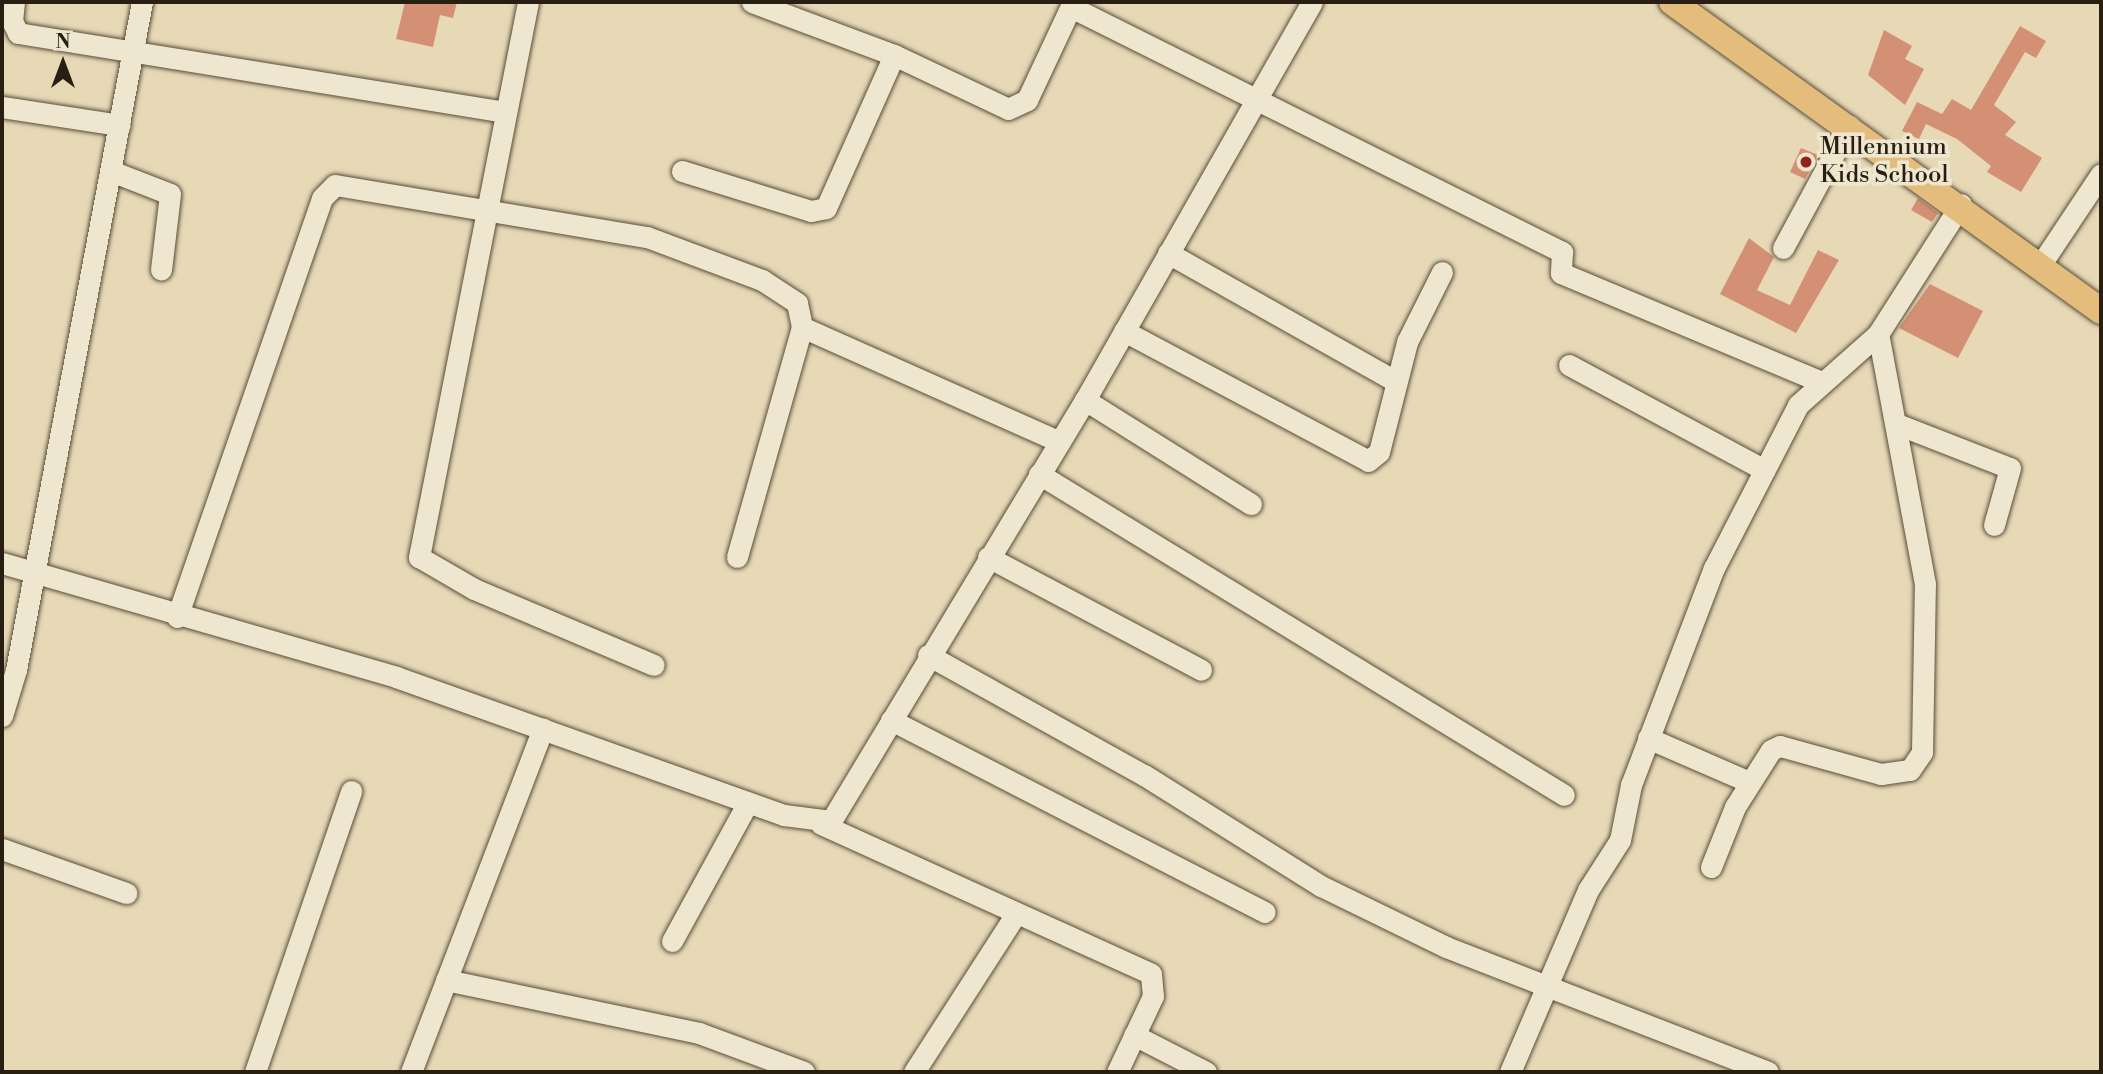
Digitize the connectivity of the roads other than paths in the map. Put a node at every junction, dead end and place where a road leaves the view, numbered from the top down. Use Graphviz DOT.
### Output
graph roads {
  1 [pos="14,2"];
  2 [pos="142,2"];
  3 [pos="528,2"];
  4 [pos="752,2"];
  5 [pos="1312,2"];
  6 [pos="1072,4"];
  7 [pos="1684,5"];
  8 [pos="136,50"];
  9 [pos="894,55"];
  10 [pos="1253,103"];
  11 [pos="2,107"];
  12 [pos="505,112"];
  13 [pos="120,125"];
  14 [pos="1849,126"];
  15 [pos="111,171"];
  16 [pos="682,171"];
  17 [pos="2101,174"];
  18 [pos="1961,204"];
  19 [pos="485,212"];
  20 [pos="1783,248"];
  21 [pos="1168,253"];
  22 [pos="2041,264"];
  23 [pos="161,269"];
  24 [pos="1442,272"];
  25 [pos="2101,311"];
  26 [pos="802,327"];
  27 [pos="1124,331"];
  28 [pos="1878,334"];
  29 [pos="1569,365"];
  30 [pos="1395,381"];
  31 [pos="1822,382"];
  32 [pos="1085,400"];
  33 [pos="1897,424"];
  34 [pos="1059,442"];
  35 [pos="1765,470"];
  36 [pos="1039,474"];
  37 [pos="1251,504"];
  38 [pos="1994,525"];
  39 [pos="737,557"];
  40 [pos="988,557"];
  41 [pos="2,563"];
  42 [pos="30,573"];
  43 [pos="177,617"];
  44 [pos="928,655"];
  45 [pos="654,665"];
  46 [pos="9,667"];
  47 [pos="1202,670"];
  48 [pos="2,716"];
  49 [pos="891,720"];
  50 [pos="543,729"];
  51 [pos="1648,737"];
  52 [pos="1749,782"];
  53 [pos="351,791"];
  54 [pos="1564,795"];
  55 [pos="748,802"];
  56 [pos="821,824"];
  57 [pos="2,849"];
  58 [pos="1711,867"];
  59 [pos="125,893"];
  60 [pos="1264,912"];
  61 [pos="1016,914"];
  62 [pos="672,941"];
  63 [pos="446,979"];
  64 [pos="1547,987"];
  65 [pos="1134,1035"];
  66 [pos="255,1072"];
  67 [pos="411,1072"];
  68 [pos="804,1072"];
  69 [pos="914,1072"];
  70 [pos="1117,1072"];
  71 [pos="1206,1072"];
  72 [pos="1510,1072"];
  73 [pos="1768,1072"];
  1 -- 8 [label="street"];
  2 -- 8 [label="street"];
  3 -- 12 [label="street"];
  4 -- 9 [label="street"];
  5 -- 10 [label="street"];
  6 -- 9 [label="street"];
  6 -- 10 [label="street"];
  7 -- 14 [label="main road"];
  8 -- 12 [label="street"];
  8 -- 13 [label="street"];
  9 -- 16 [label="street"];
  10 -- 21 [label="street"];
  10 -- 31 [label="street"];
  11 -- 13 [label="street"];
  12 -- 19 [label="street"];
  13 -- 15 [label="street"];
  14 -- 18 [label="main road"];
  14 -- 20 [label="street"];
  15 -- 23 [label="street"];
  15 -- 42 [label="street"];
  17 -- 22 [label="street"];
  18 -- 22 [label="main road"];
  18 -- 28 [label="street"];
  19 -- 26 [label="street"];
  19 -- 43 [label="street"];
  19 -- 45 [label="street"];
  21 -- 27 [label="street"];
  21 -- 30 [label="street"];
  22 -- 25 [label="main road"];
  24 -- 30 [label="street"];
  26 -- 34 [label="street"];
  26 -- 39 [label="street"];
  27 -- 30 [label="street"];
  27 -- 32 [label="street"];
  28 -- 31 [label="street"];
  28 -- 33 [label="street"];
  29 -- 35 [label="street"];
  31 -- 35 [label="street"];
  32 -- 34 [label="street"];
  32 -- 37 [label="street"];
  33 -- 38 [label="street"];
  33 -- 52 [label="street"];
  34 -- 36 [label="street"];
  35 -- 51 [label="street"];
  36 -- 40 [label="street"];
  36 -- 54 [label="street"];
  40 -- 44 [label="street"];
  40 -- 47 [label="street"];
  41 -- 42 [label="street"];
  42 -- 43 [label="street"];
  42 -- 46 [label="street"];
  43 -- 50 [label="street"];
  44 -- 49 [label="street"];
  44 -- 64 [label="street"];
  46 -- 48 [label="street"];
  49 -- 56 [label="street"];
  49 -- 60 [label="street"];
  50 -- 55 [label="street"];
  50 -- 63 [label="street"];
  51 -- 52 [label="street"];
  51 -- 64 [label="street"];
  52 -- 58 [label="street"];
  53 -- 66 [label="street"];
  55 -- 56 [label="street"];
  55 -- 62 [label="street"];
  56 -- 61 [label="street"];
  57 -- 59 [label="street"];
  61 -- 65 [label="street"];
  61 -- 69 [label="street"];
  63 -- 67 [label="street"];
  63 -- 68 [label="street"];
  64 -- 72 [label="street"];
  64 -- 73 [label="street"];
  65 -- 70 [label="street"];
  65 -- 71 [label="street"];
}
